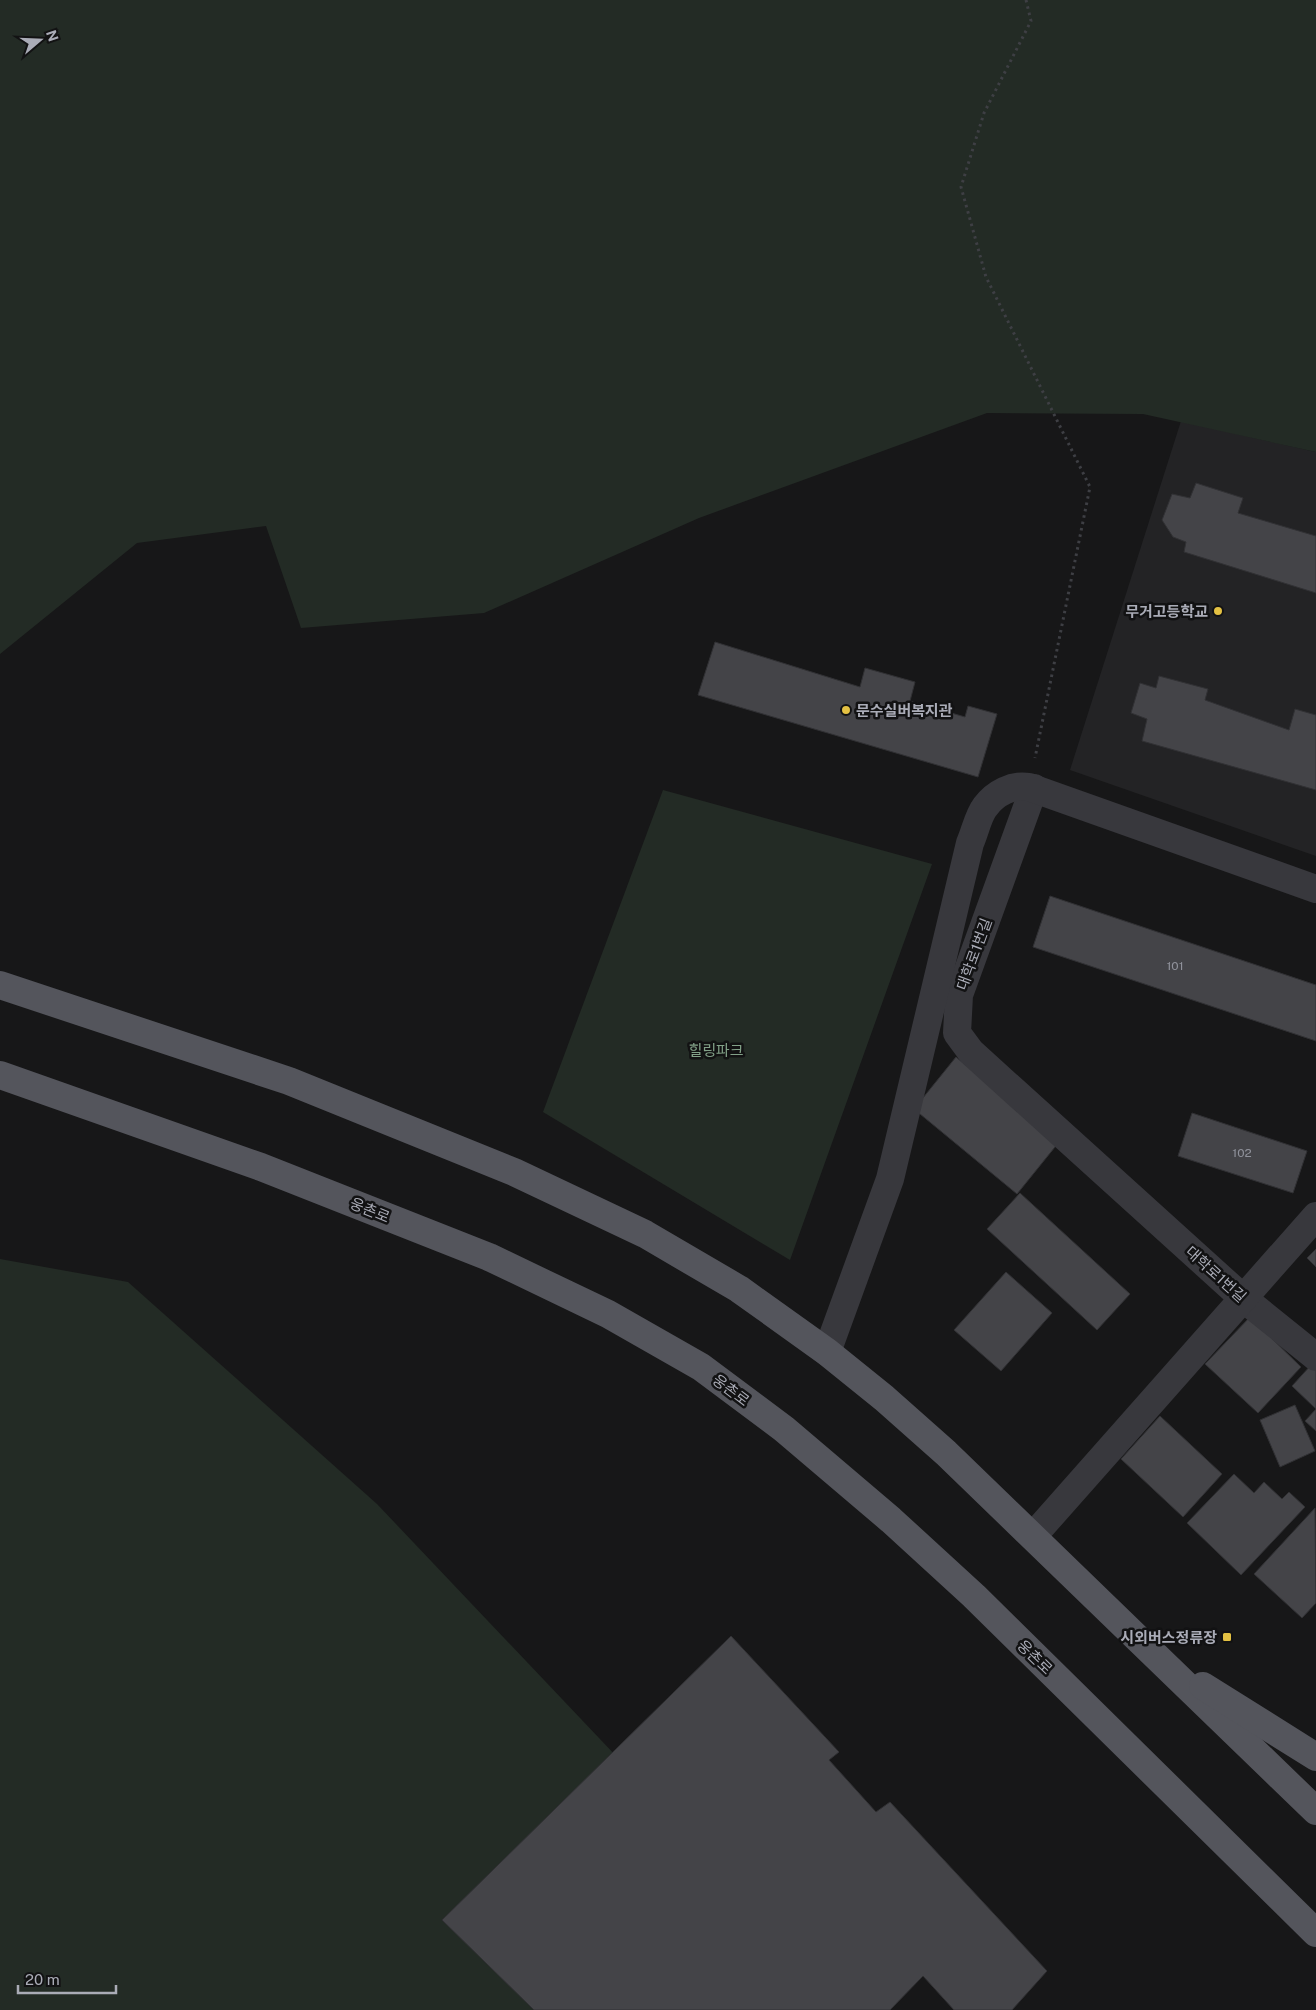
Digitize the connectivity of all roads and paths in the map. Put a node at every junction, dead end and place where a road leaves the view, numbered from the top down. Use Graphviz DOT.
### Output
graph roads {
  1 [pos="1026,0"];
  2 [pos="1032,788"];
  3 [pos="1316,889"];
  4 [pos="0,985"];
  5 [pos="0,1074"];
  6 [pos="1316,1216"];
  7 [pos="1244,1299"];
  8 [pos="827,1352"];
  9 [pos="1316,1357"];
  10 [pos="1033,1536"];
  11 [pos="1157,1657"];
  12 [pos="1316,1757"];
  13 [pos="1316,1811"];
  14 [pos="1316,1932"];
  1 -- 2 [label="path"];
  2 -- 3 [label="street"];
  2 -- 7 [label="street, 대학로1번길"];
  2 -- 8 [label="street"];
  4 -- 8 [label="main road"];
  5 -- 14 [label="main road, 웅촌로"];
  6 -- 7 [label="street"];
  7 -- 9 [label="street, 대학로1번길"];
  7 -- 10 [label="street"];
  8 -- 10 [label="main road"];
  10 -- 11 [label="main road"];
  11 -- 12 [label="main road"];
  11 -- 13 [label="main road"];
}
